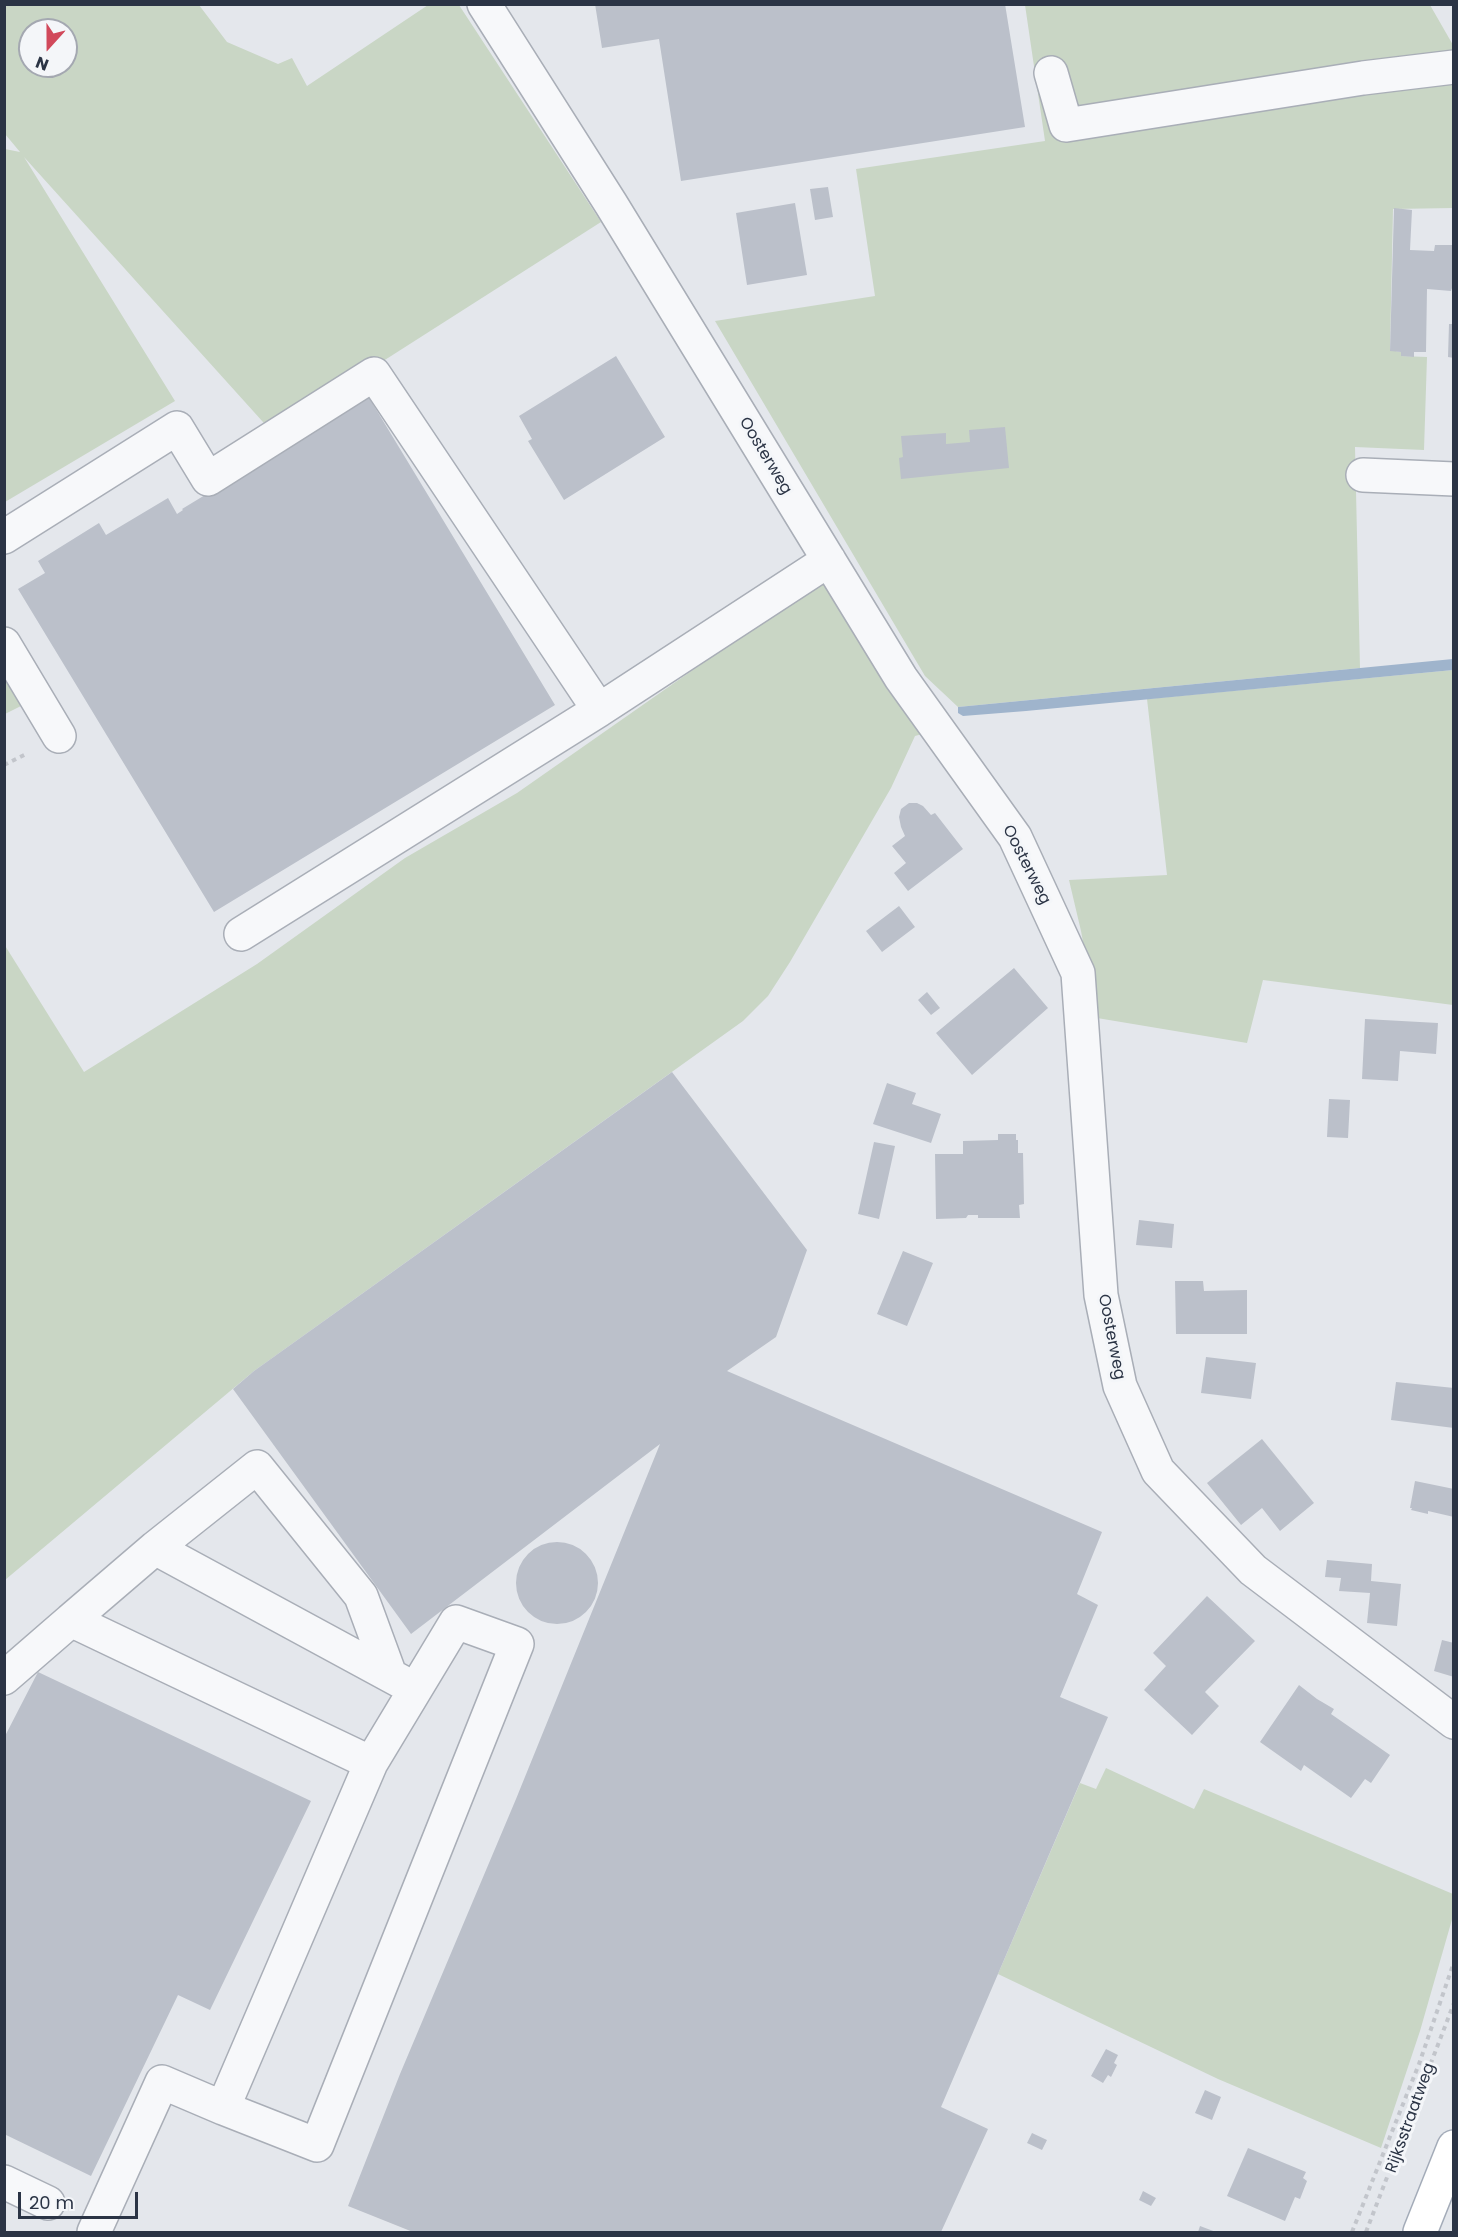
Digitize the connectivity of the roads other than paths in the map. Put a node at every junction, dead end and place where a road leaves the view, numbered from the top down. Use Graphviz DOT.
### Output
graph roads {
  1 [pos="484,4"];
  2 [pos="1454,67"];
  3 [pos="1052,73"];
  4 [pos="1364,476"];
  5 [pos="1454,480"];
  6 [pos="4,537"];
  7 [pos="829,560"];
  8 [pos="4,644"];
  9 [pos="599,710"];
  10 [pos="59,736"];
  11 [pos="240,934"];
  12 [pos="155,1548"];
  13 [pos="71,1620"];
  14 [pos="4,1678"];
  15 [pos="403,1682"];
  16 [pos="1454,1722"];
  17 [pos="370,1763"];
  18 [pos="223,2108"];
  19 [pos="1454,2147"];
  20 [pos="4,2182"];
  21 [pos="48,2203"];
  22 [pos="94,2232"];
  23 [pos="1420,2232"];
  1 -- 7 [label="street, Oosterweg"];
  2 -- 3 [label="street"];
  4 -- 5 [label="street"];
  6 -- 9 [label="street"];
  7 -- 9 [label="street"];
  7 -- 16 [label="street, Oosterweg"];
  8 -- 10 [label="street"];
  9 -- 11 [label="street"];
  12 -- 13 [label="street"];
  12 -- 15 [label="street"];
  12 -- 15 [label="street"];
  13 -- 14 [label="street"];
  13 -- 17 [label="street"];
  15 -- 17 [label="street"];
  15 -- 18 [label="street"];
  17 -- 18 [label="street"];
  18 -- 22 [label="street"];
  19 -- 23 [label="main road"];
  20 -- 21 [label="street"];
}
